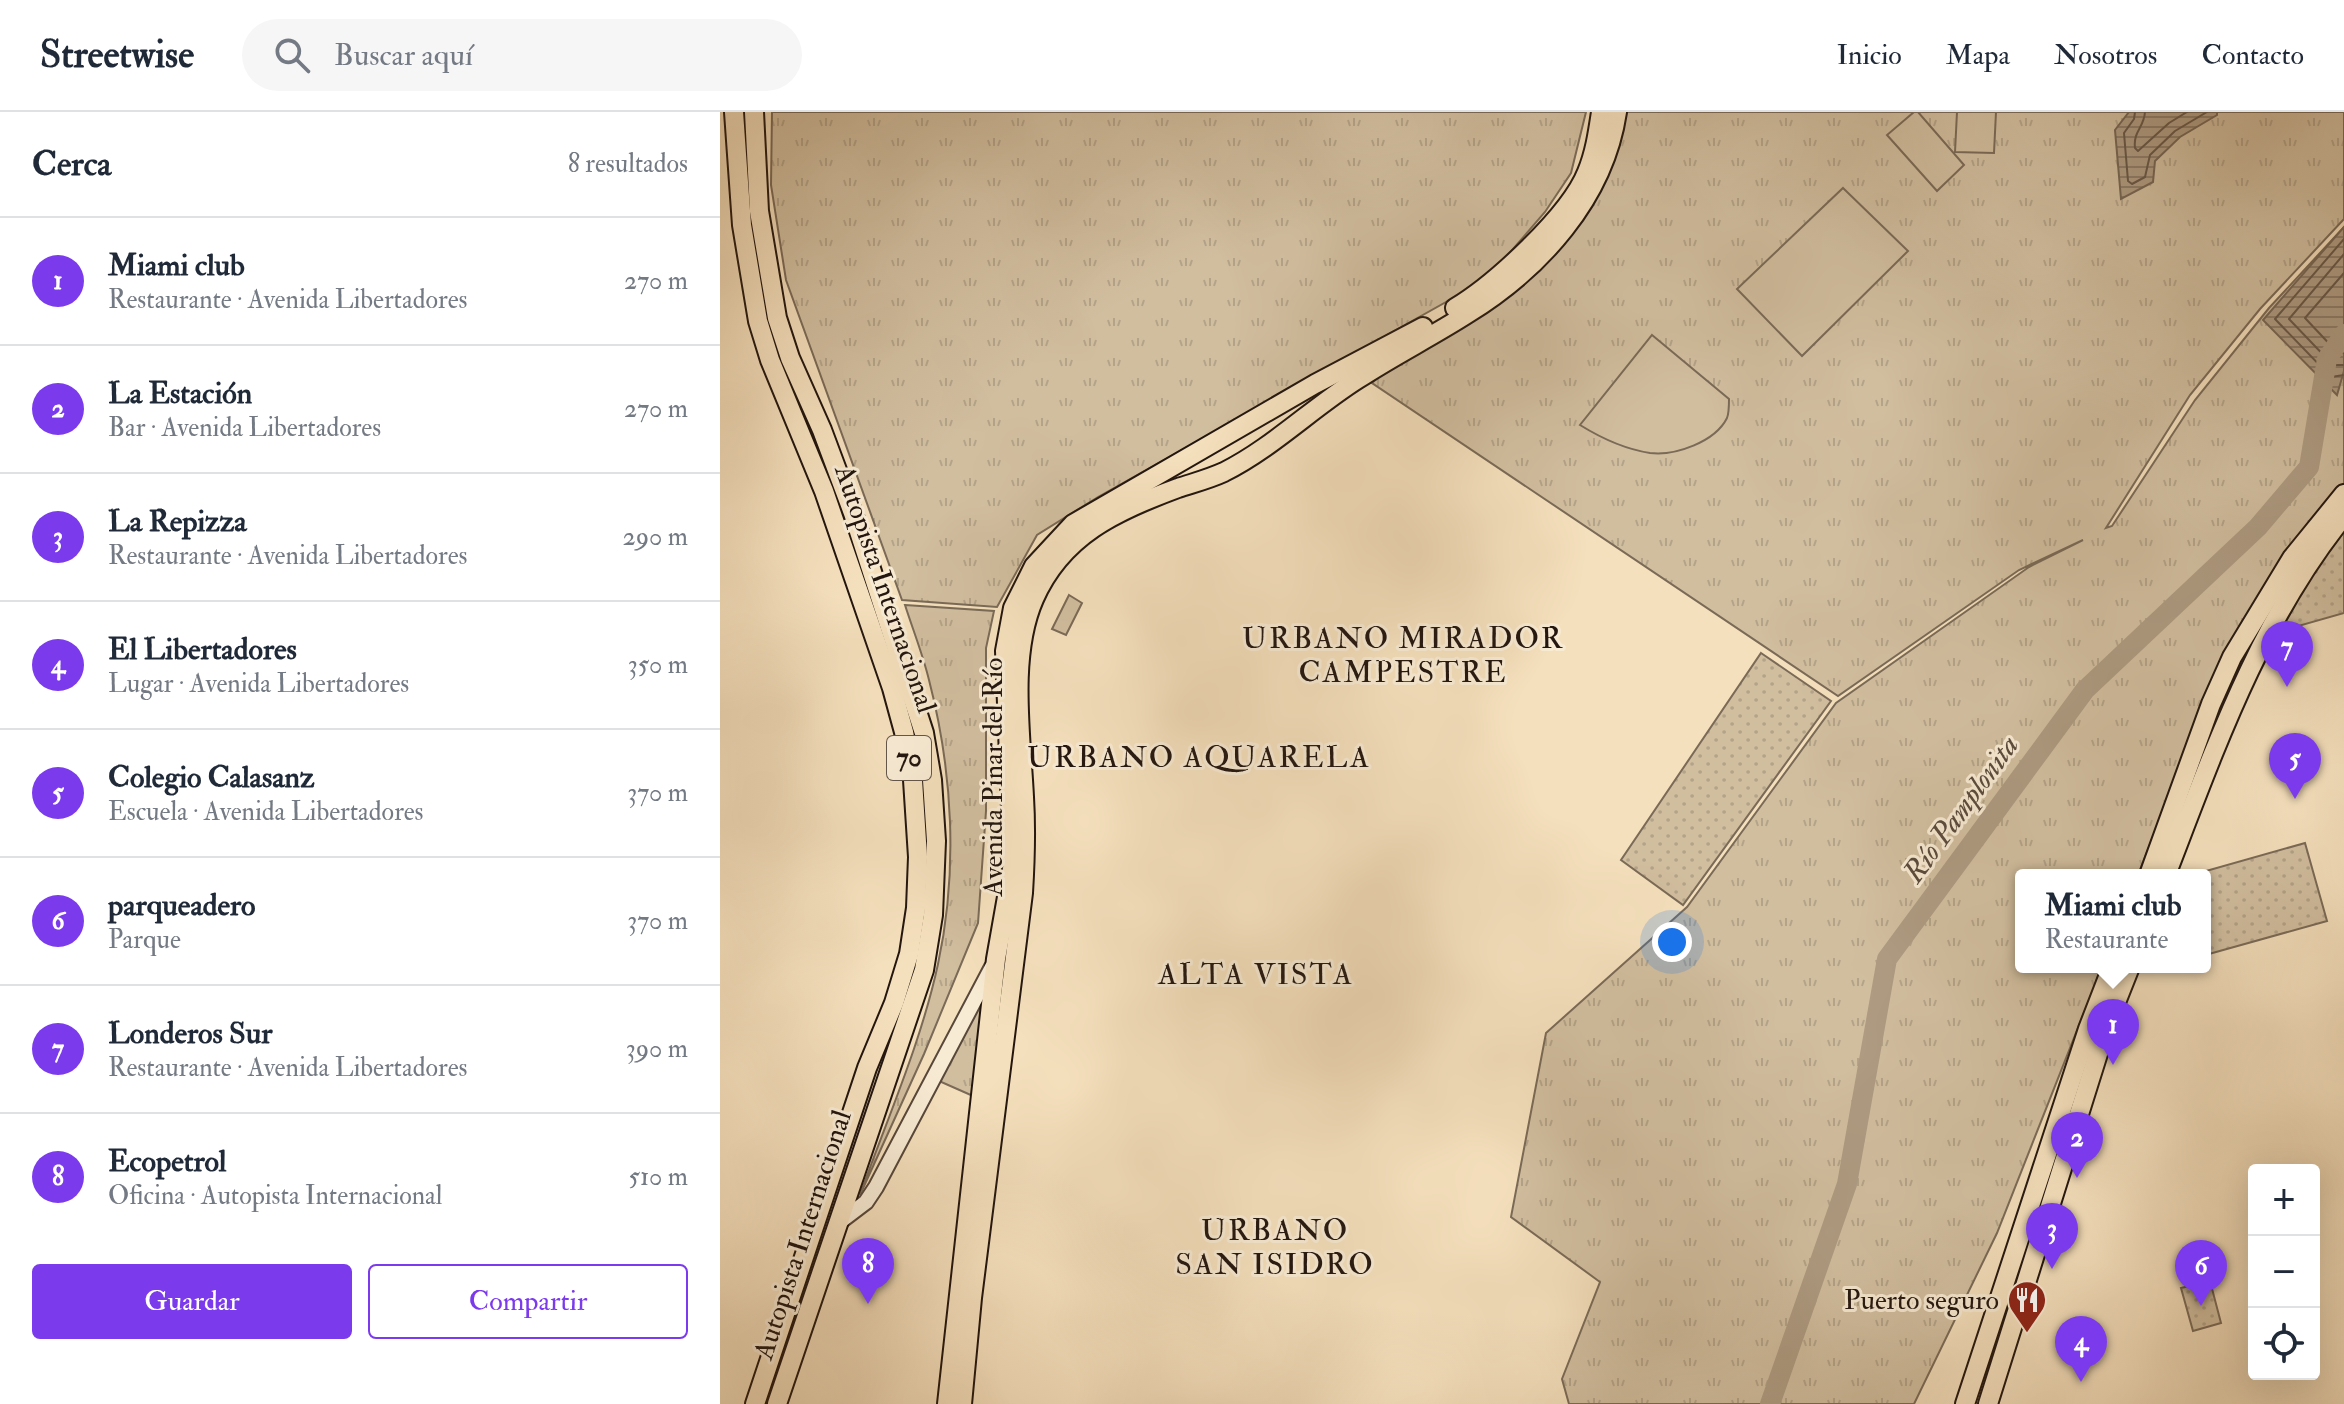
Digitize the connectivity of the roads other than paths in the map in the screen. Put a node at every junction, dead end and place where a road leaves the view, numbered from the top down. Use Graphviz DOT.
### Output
graph roads {
  1 [pos="734,112"];
  2 [pos="754,112"];
  3 [pos="1601,112"];
  4 [pos="1617,112"];
  5 [pos="1254,421"];
  6 [pos="1268,444"];
  7 [pos="1210,447"];
  8 [pos="1223,472"];
  9 [pos="2344,494"];
  10 [pos="2344,516"];
  11 [pos="2151,869"];
  12 [pos="2168,869"];
  13 [pos="996,959"];
  14 [pos="2110,973"];
  15 [pos="2128,973"];
  16 [pos="837,1224"];
  17 [pos="755,1404"];
  18 [pos="777,1404"];
  19 [pos="947,1404"];
  20 [pos="962,1404"];
  21 [pos="1965,1404"];
  22 [pos="1988,1404"];
  1 -- 17 [label="main road, Autopista Internacional / 70"];
  2 -- 16 [label="main road, Autopista Internacional / 70"];
  3 -- 5 [label="main road, Avenida Pinar del Río"];
  4 -- 6 [label="main road, Avenida Pinar del Río"];
  5 -- 6 [label="main road"];
  5 -- 7 [label="main road, Avenida Pinar del Río"];
  6 -- 8 [label="main road, Avenida Pinar del Río"];
  7 -- 8 [label="main road"];
  7 -- 13 [label="main road, Avenida Pinar del Río"];
  8 -- 20 [label="main road, Avenida Pinar del Río"];
  9 -- 11 [label="main road"];
  10 -- 12 [label="main road"];
  13 -- 16 [label="street"];
  13 -- 19 [label="main road, Avenida Pinar del Río"];
  14 -- 21 [label="main road"];
  15 -- 22 [label="main road"];
  16 -- 18 [label="main road, Autopista Internacional / 70"];
}
